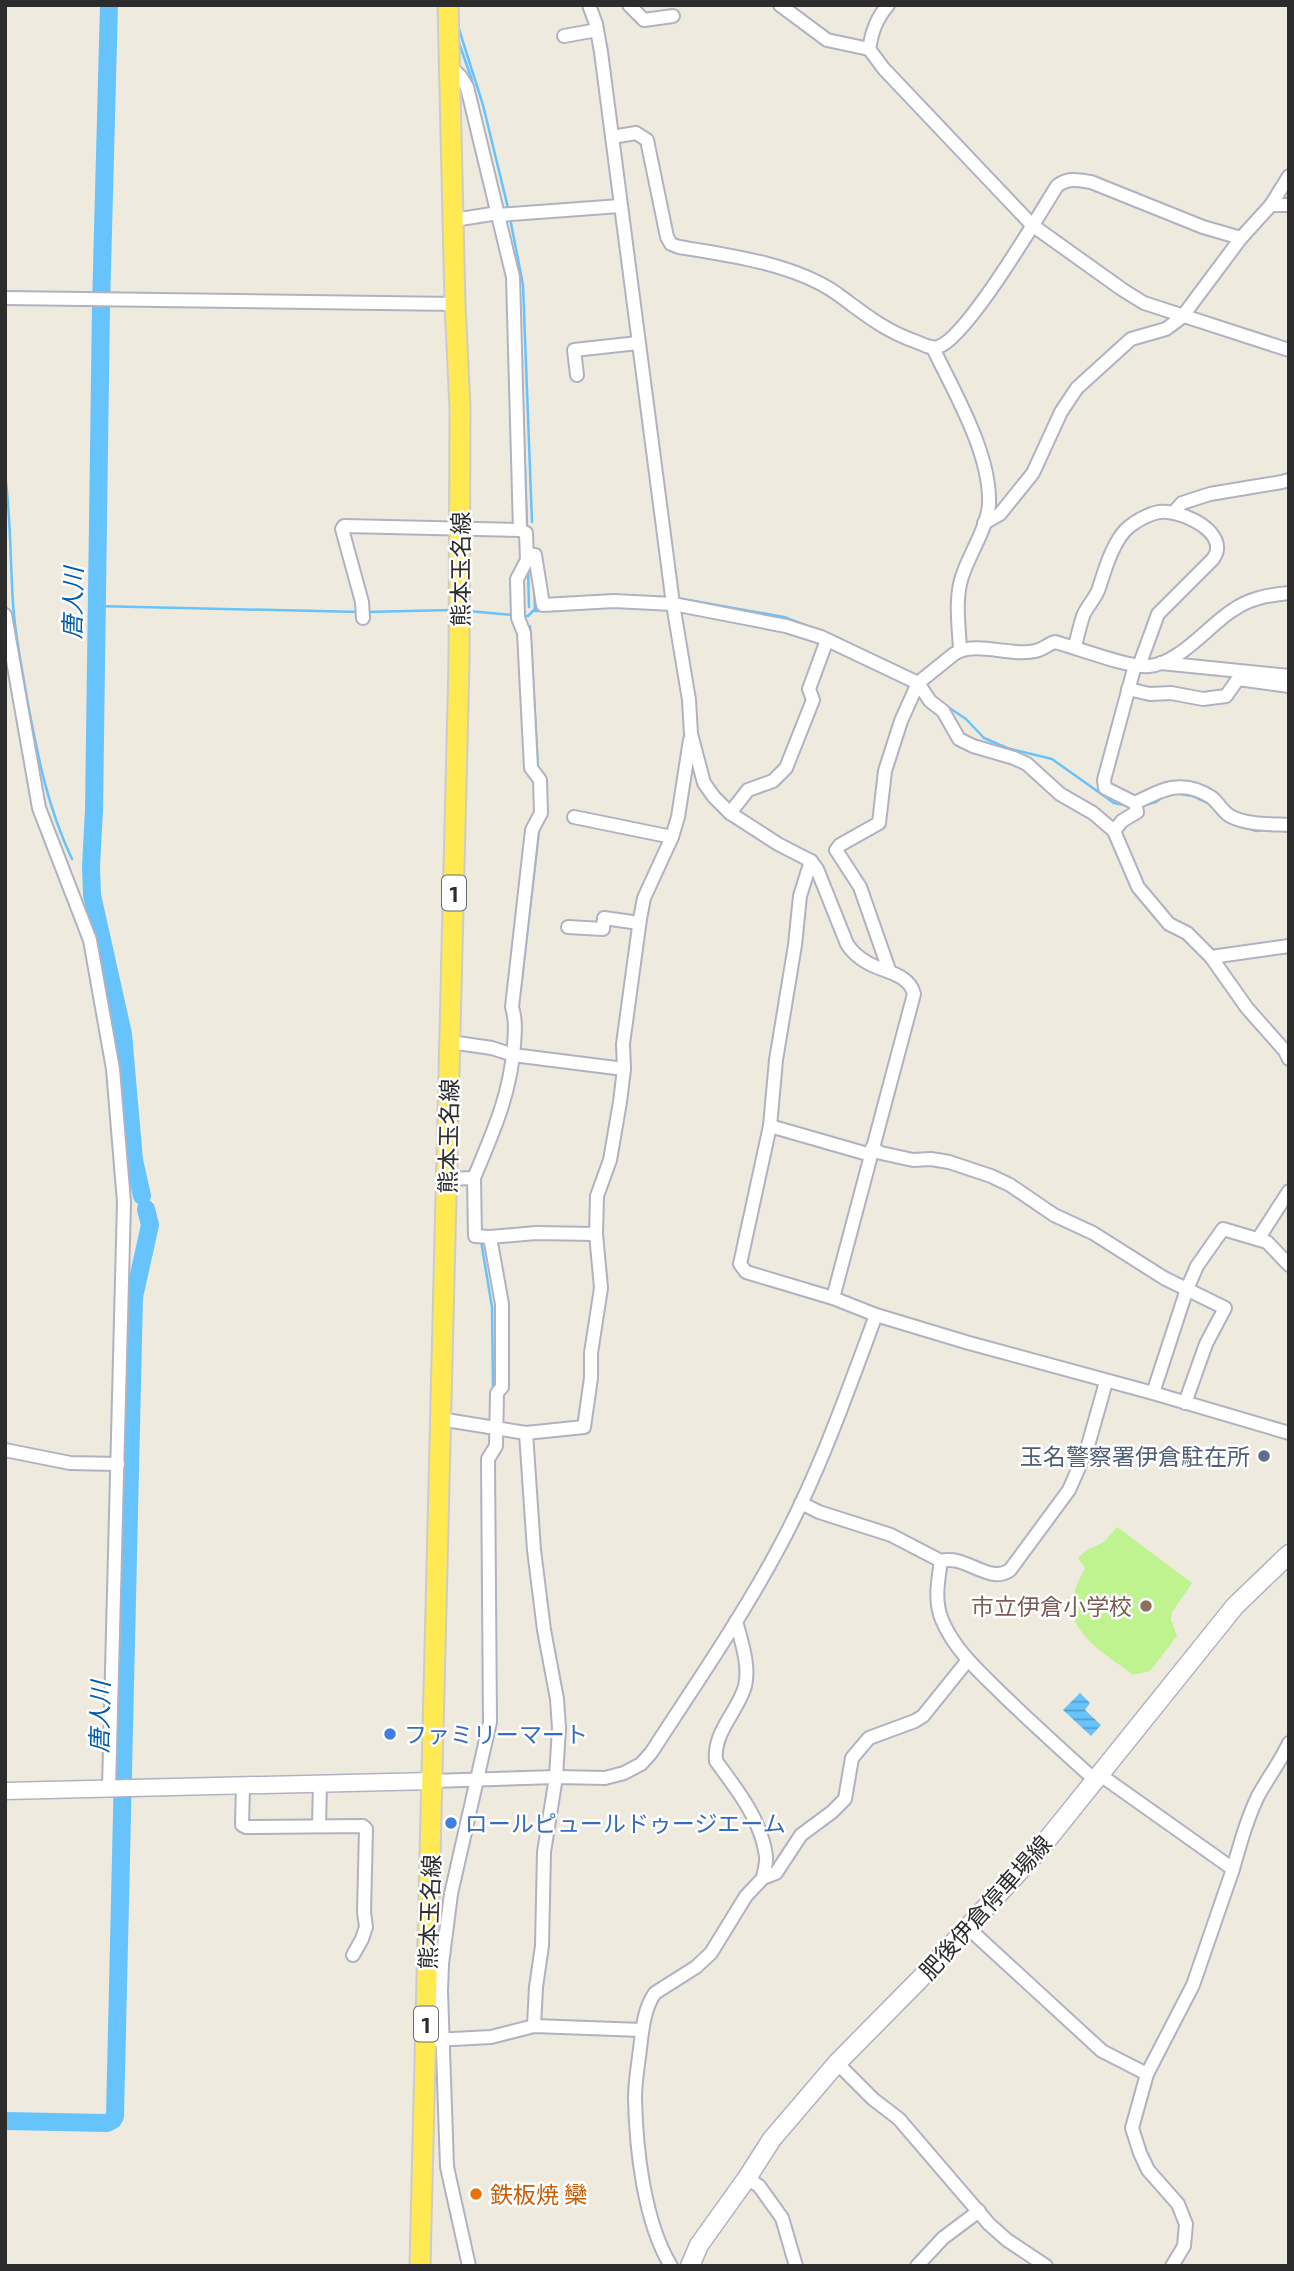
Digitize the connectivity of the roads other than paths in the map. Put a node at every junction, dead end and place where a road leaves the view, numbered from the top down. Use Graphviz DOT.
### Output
graph roads {
  1 [pos="448,5"];
  2 [pos="589,5"];
  3 [pos="629,5"];
  4 [pos="779,5"];
  5 [pos="888,5"];
  6 [pos="673,16"];
  7 [pos="597,30"];
  8 [pos="564,36"];
  9 [pos="869,49"];
  10 [pos="450,66"];
  11 [pos="612,137"];
  12 [pos="1289,176"];
  13 [pos="1271,205"];
  14 [pos="1289,205"];
  15 [pos="620,206"];
  16 [pos="502,214"];
  17 [pos="454,220"];
  18 [pos="1032,225"];
  19 [pos="1241,238"];
  20 [pos="5,298"];
  21 [pos="455,304"];
  22 [pos="1182,317"];
  23 [pos="638,343"];
  24 [pos="933,348"];
  25 [pos="1289,350"];
  26 [pos="577,374"];
  27 [pos="1289,480"];
  28 [pos="1174,512"];
  29 [pos="984,523"];
  30 [pos="461,529"];
  31 [pos="520,530"];
  32 [pos="527,554"];
  33 [pos="1289,593"];
  34 [pos="673,604"];
  35 [pos="363,614"];
  36 [pos="5,615"];
  37 [pos="827,640"];
  38 [pos="1074,647"];
  39 [pos="960,650"];
  40 [pos="1160,663"];
  41 [pos="1137,666"];
  42 [pos="1289,676"];
  43 [pos="918,683"];
  44 [pos="1289,686"];
  45 [pos="1128,689"];
  46 [pos="691,734"];
  47 [pos="1135,806"];
  48 [pos="730,813"];
  49 [pos="574,817"];
  50 [pos="1289,825"];
  51 [pos="1114,831"];
  52 [pos="672,837"];
  53 [pos="811,861"];
  54 [pos="639,923"];
  55 [pos="568,927"];
  56 [pos="1289,946"];
  57 [pos="1210,957"];
  58 [pos="889,970"];
  59 [pos="450,1042"];
  60 [pos="513,1055"];
  61 [pos="1289,1059"];
  62 [pos="624,1069"];
  63 [pos="770,1126"];
  64 [pos="872,1151"];
  65 [pos="447,1178"];
  66 [pos="474,1178"];
  67 [pos="1289,1191"];
  68 [pos="596,1234"];
  69 [pos="485,1237"];
  70 [pos="1258,1239"];
  71 [pos="1289,1265"];
  72 [pos="1187,1289"];
  73 [pos="833,1297"];
  74 [pos="876,1315"];
  75 [pos="1106,1382"];
  76 [pos="1153,1393"];
  77 [pos="1185,1403"];
  78 [pos="440,1419"];
  79 [pos="496,1427"];
  80 [pos="526,1433"];
  81 [pos="1289,1433"];
  82 [pos="5,1450"];
  83 [pos="118,1464"];
  84 [pos="801,1503"];
  85 [pos="1288,1556"];
  86 [pos="940,1561"];
  87 [pos="736,1621"];
  88 [pos="968,1660"];
  89 [pos="1289,1743"];
  90 [pos="556,1777"];
  91 [pos="1097,1777"];
  92 [pos="484,1779"];
  93 [pos="432,1781"];
  94 [pos="320,1784"];
  95 [pos="243,1785"];
  96 [pos="117,1788"];
  97 [pos="5,1791"];
  98 [pos="319,1825"];
  99 [pos="1233,1869"];
  100 [pos="763,1878"];
  101 [pos="967,1927"];
  102 [pos="352,1955"];
  103 [pos="534,2026"];
  104 [pos="642,2031"];
  105 [pos="441,2039"];
  106 [pos="837,2063"];
  107 [pos="1147,2074"];
  108 [pos="747,2178"];
  109 [pos="979,2211"];
  110 [pos="419,2266"];
  111 [pos="469,2266"];
  112 [pos="671,2266"];
  113 [pos="690,2266"];
  114 [pos="796,2266"];
  115 [pos="917,2266"];
  116 [pos="1046,2266"];
  117 [pos="1172,2266"];
  1 -- 10 [label="main road, 熊本玉名線 / 1"];
  2 -- 7 [label="street"];
  3 -- 6 [label="street"];
  4 -- 9 [label="street"];
  5 -- 9 [label="street"];
  7 -- 8 [label="street"];
  7 -- 11 [label="street"];
  9 -- 18 [label="street"];
  10 -- 16 [label="street"];
  10 -- 17 [label="main road, 熊本玉名線 / 1"];
  11 -- 15 [label="street"];
  11 -- 24 [label="street"];
  12 -- 13 [label="street"];
  13 -- 14 [label="street"];
  13 -- 19 [label="street"];
  15 -- 16 [label="street"];
  15 -- 23 [label="street"];
  16 -- 17 [label="street"];
  16 -- 31 [label="street"];
  17 -- 21 [label="main road, 熊本玉名線 / 1"];
  18 -- 19 [label="street"];
  18 -- 22 [label="street"];
  18 -- 24 [label="street"];
  19 -- 22 [label="street"];
  20 -- 21 [label="street"];
  21 -- 30 [label="main road, 熊本玉名線 / 1"];
  22 -- 25 [label="street"];
  22 -- 29 [label="street"];
  23 -- 26 [label="street"];
  23 -- 34 [label="street"];
  24 -- 29 [label="street"];
  27 -- 28 [label="street"];
  28 -- 38 [label="street"];
  28 -- 41 [label="street"];
  29 -- 39 [label="street"];
  30 -- 31 [label="street"];
  30 -- 35 [label="street"];
  30 -- 59 [label="main road, 熊本玉名線 / 1"];
  31 -- 32 [label="street"];
  32 -- 34 [label="street"];
  32 -- 60 [label="street"];
  33 -- 40 [label="street"];
  34 -- 37 [label="street"];
  34 -- 46 [label="street"];
  36 -- 83 [label="street"];
  37 -- 43 [label="street"];
  37 -- 48 [label="street"];
  38 -- 39 [label="street"];
  38 -- 41 [label="street"];
  39 -- 43 [label="street"];
  40 -- 41 [label="street"];
  40 -- 42 [label="street"];
  41 -- 45 [label="street"];
  43 -- 51 [label="street"];
  43 -- 58 [label="street"];
  44 -- 45 [label="street"];
  45 -- 47 [label="street"];
  46 -- 48 [label="street"];
  46 -- 52 [label="street"];
  47 -- 50 [label="street"];
  47 -- 51 [label="street"];
  48 -- 53 [label="street"];
  49 -- 52 [label="street"];
  51 -- 57 [label="street"];
  52 -- 54 [label="street"];
  53 -- 58 [label="street"];
  53 -- 63 [label="street"];
  54 -- 55 [label="street"];
  54 -- 62 [label="street"];
  56 -- 57 [label="street"];
  57 -- 61 [label="street"];
  58 -- 64 [label="street"];
  59 -- 60 [label="street"];
  59 -- 65 [label="main road, 熊本玉名線 / 1"];
  60 -- 62 [label="street"];
  60 -- 66 [label="street"];
  62 -- 68 [label="street"];
  63 -- 64 [label="street"];
  63 -- 73 [label="street"];
  64 -- 72 [label="street"];
  64 -- 73 [label="street"];
  65 -- 66 [label="street"];
  65 -- 78 [label="main road, 熊本玉名線 / 1"];
  66 -- 69 [label="street"];
  67 -- 70 [label="street"];
  68 -- 69 [label="street"];
  68 -- 80 [label="street"];
  69 -- 79 [label="street"];
  70 -- 71 [label="street"];
  70 -- 72 [label="street"];
  72 -- 76 [label="street"];
  72 -- 77 [label="street"];
  73 -- 74 [label="street"];
  74 -- 75 [label="street"];
  74 -- 84 [label="street"];
  75 -- 76 [label="street"];
  75 -- 86 [label="street"];
  76 -- 77 [label="street"];
  77 -- 81 [label="street"];
  78 -- 79 [label="street"];
  78 -- 93 [label="main road, 熊本玉名線 / 1"];
  79 -- 80 [label="street"];
  79 -- 92 [label="street"];
  80 -- 90 [label="street"];
  82 -- 83 [label="street"];
  83 -- 96 [label="street"];
  84 -- 86 [label="street"];
  84 -- 87 [label="street"];
  85 -- 91 [label="main road, 肥後伊倉停車場線"];
  86 -- 88 [label="street"];
  87 -- 90 [label="street"];
  87 -- 100 [label="street"];
  88 -- 91 [label="street"];
  88 -- 100 [label="street"];
  89 -- 99 [label="street"];
  90 -- 92 [label="street"];
  90 -- 103 [label="street"];
  91 -- 99 [label="street"];
  91 -- 101 [label="main road, 肥後伊倉停車場線"];
  92 -- 93 [label="street"];
  92 -- 105 [label="street"];
  93 -- 94 [label="street"];
  93 -- 105 [label="main road, 熊本玉名線 / 1"];
  94 -- 95 [label="street"];
  94 -- 98 [label="street"];
  95 -- 96 [label="street"];
  95 -- 98 [label="street"];
  96 -- 97 [label="street"];
  98 -- 102 [label="street"];
  99 -- 107 [label="street"];
  100 -- 104 [label="street"];
  101 -- 106 [label="main road, 肥後伊倉停車場線"];
  101 -- 107 [label="street"];
  103 -- 104 [label="street"];
  103 -- 105 [label="street"];
  104 -- 112 [label="street"];
  105 -- 110 [label="main road, 熊本玉名線 / 1"];
  105 -- 111 [label="street"];
  106 -- 108 [label="main road, 肥後伊倉停車場線"];
  106 -- 109 [label="street"];
  107 -- 117 [label="street"];
  108 -- 113 [label="main road, 肥後伊倉停車場線"];
  108 -- 114 [label="street"];
  109 -- 115 [label="street"];
  109 -- 116 [label="street"];
}
